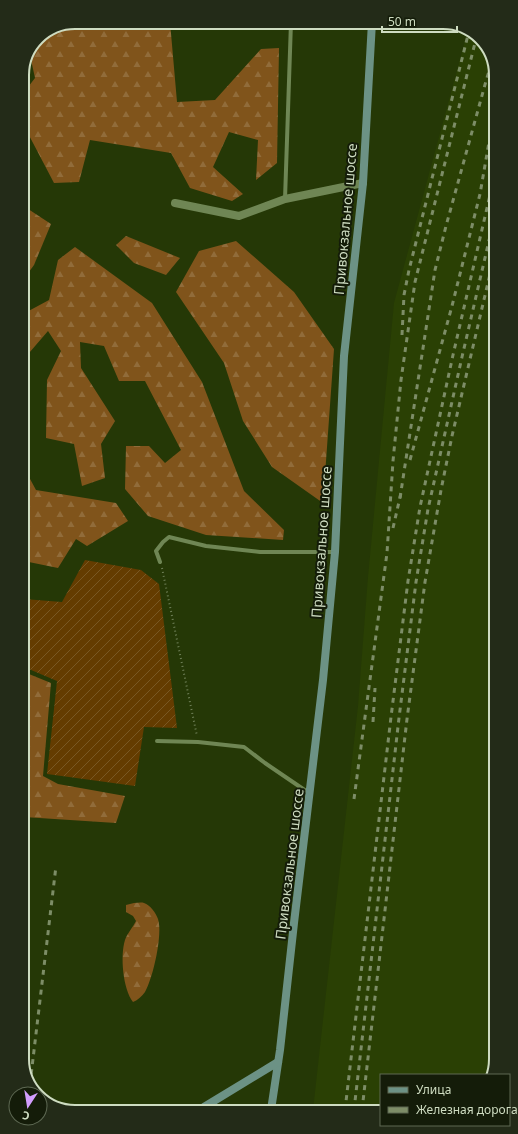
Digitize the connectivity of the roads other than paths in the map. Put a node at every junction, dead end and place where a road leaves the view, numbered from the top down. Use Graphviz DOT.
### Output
graph roads {
  1 [pos="291,29"];
  2 [pos="372,29"];
  3 [pos="363,183"];
  4 [pos="285,199"];
  5 [pos="175,203"];
  6 [pos="335,552"];
  7 [pos="160,562"];
  8 [pos="157,741"];
  9 [pos="310,794"];
  10 [pos="278,1062"];
  11 [pos="207,1105"];
  12 [pos="272,1105"];
  1 -- 4 [label="lane"];
  2 -- 3 [label="street, Привокзальное шоссе"];
  3 -- 4 [label="street"];
  3 -- 6 [label="street, Привокзальное шоссе"];
  4 -- 5 [label="street"];
  6 -- 7 [label="lane"];
  6 -- 9 [label="street, Привокзальное шоссе"];
  8 -- 9 [label="lane"];
  9 -- 10 [label="street, Привокзальное шоссе"];
  10 -- 11 [label="street"];
  10 -- 12 [label="street, Привокзальное шоссе"];
}
